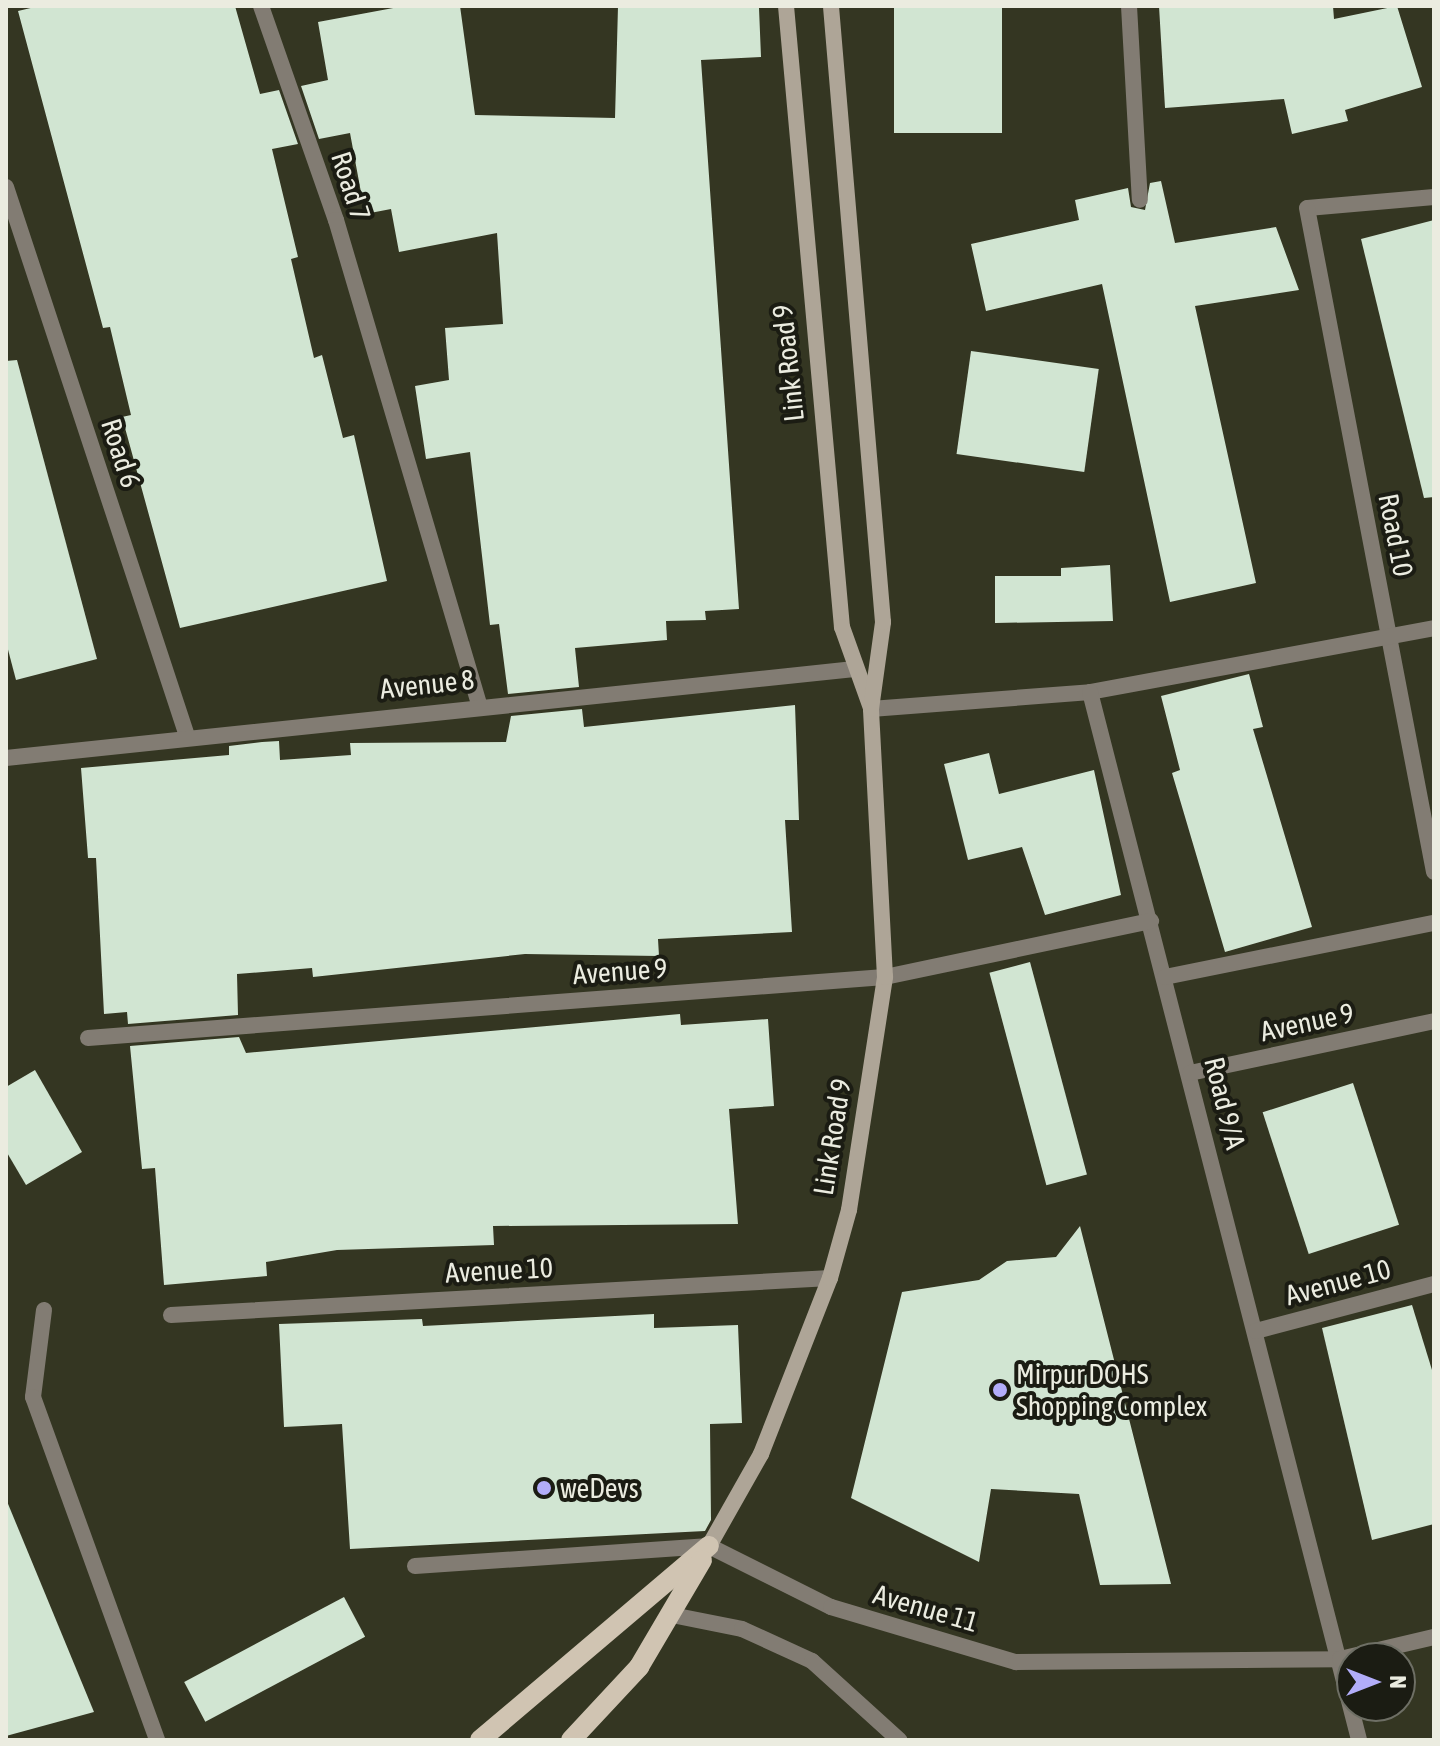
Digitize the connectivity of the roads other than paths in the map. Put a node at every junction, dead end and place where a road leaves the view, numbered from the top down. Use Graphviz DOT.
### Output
graph roads {
  1 [pos="261,6"];
  2 [pos="786,6"];
  3 [pos="831,6"];
  4 [pos="1129,6"];
  5 [pos="6,187"];
  6 [pos="1434,197"];
  7 [pos="1140,200"];
  8 [pos="1434,628"];
  9 [pos="1390,640"];
  10 [pos="854,669"];
  11 [pos="1090,692"];
  12 [pos="479,704"];
  13 [pos="871,709"];
  14 [pos="187,736"];
  15 [pos="6,758"];
  16 [pos="1434,872"];
  17 [pos="1151,921"];
  18 [pos="1434,923"];
  19 [pos="885,977"];
  20 [pos="1165,977"];
  21 [pos="1434,1021"];
  22 [pos="88,1038"];
  23 [pos="1190,1073"];
  24 [pos="830,1278"];
  25 [pos="1434,1284"];
  26 [pos="44,1310"];
  27 [pos="171,1315"];
  28 [pos="1256,1331"];
  29 [pos="709,1546"];
  30 [pos="415,1566"];
  31 [pos="672,1615"];
  32 [pos="1434,1637"];
  33 [pos="1413,1642"];
  34 [pos="1336,1643"];
  35 [pos="1336,1659"];
  36 [pos="157,1740"];
  37 [pos="480,1740"];
  38 [pos="571,1740"];
  39 [pos="899,1740"];
  1 -- 12 [label="street, Road 7"];
  2 -- 10 [label="main road, Link Road 9"];
  3 -- 13 [label="main road, Link Road 9"];
  4 -- 7 [label="street"];
  5 -- 14 [label="street, Road 6"];
  6 -- 9 [label="street, Road 10"];
  8 -- 9 [label="street"];
  9 -- 11 [label="street"];
  9 -- 16 [label="street, Road 10"];
  10 -- 12 [label="street, Avenue 8"];
  10 -- 13 [label="main road, Link Road 9"];
  11 -- 13 [label="street"];
  11 -- 17 [label="street, Road 9/A"];
  12 -- 14 [label="street, Avenue 8"];
  13 -- 19 [label="main road, Link Road 9"];
  14 -- 15 [label="street, Avenue 8"];
  17 -- 19 [label="street, Avenue 9"];
  17 -- 20 [label="street, Road 9/A"];
  18 -- 20 [label="street"];
  19 -- 22 [label="street, Avenue 9"];
  19 -- 24 [label="main road, Link Road 9"];
  20 -- 23 [label="street, Road 9/A"];
  21 -- 23 [label="street, Avenue 9"];
  23 -- 28 [label="street, Road 9/A"];
  24 -- 27 [label="street, Avenue 10"];
  24 -- 29 [label="main road, Link Road 9"];
  25 -- 28 [label="street, Avenue 10"];
  26 -- 36 [label="street"];
  28 -- 34 [label="street, Road 9/A"];
  29 -- 30 [label="street"];
  29 -- 31 [label="main road, Link Road 9"];
  29 -- 35 [label="street, Avenue 11"];
  29 -- 37 [label="main road, Link Road 9"];
  31 -- 38 [label="main road, Link Road 9"];
  31 -- 39 [label="street"];
  32 -- 33 [label="street, Avenue 11"];
}
